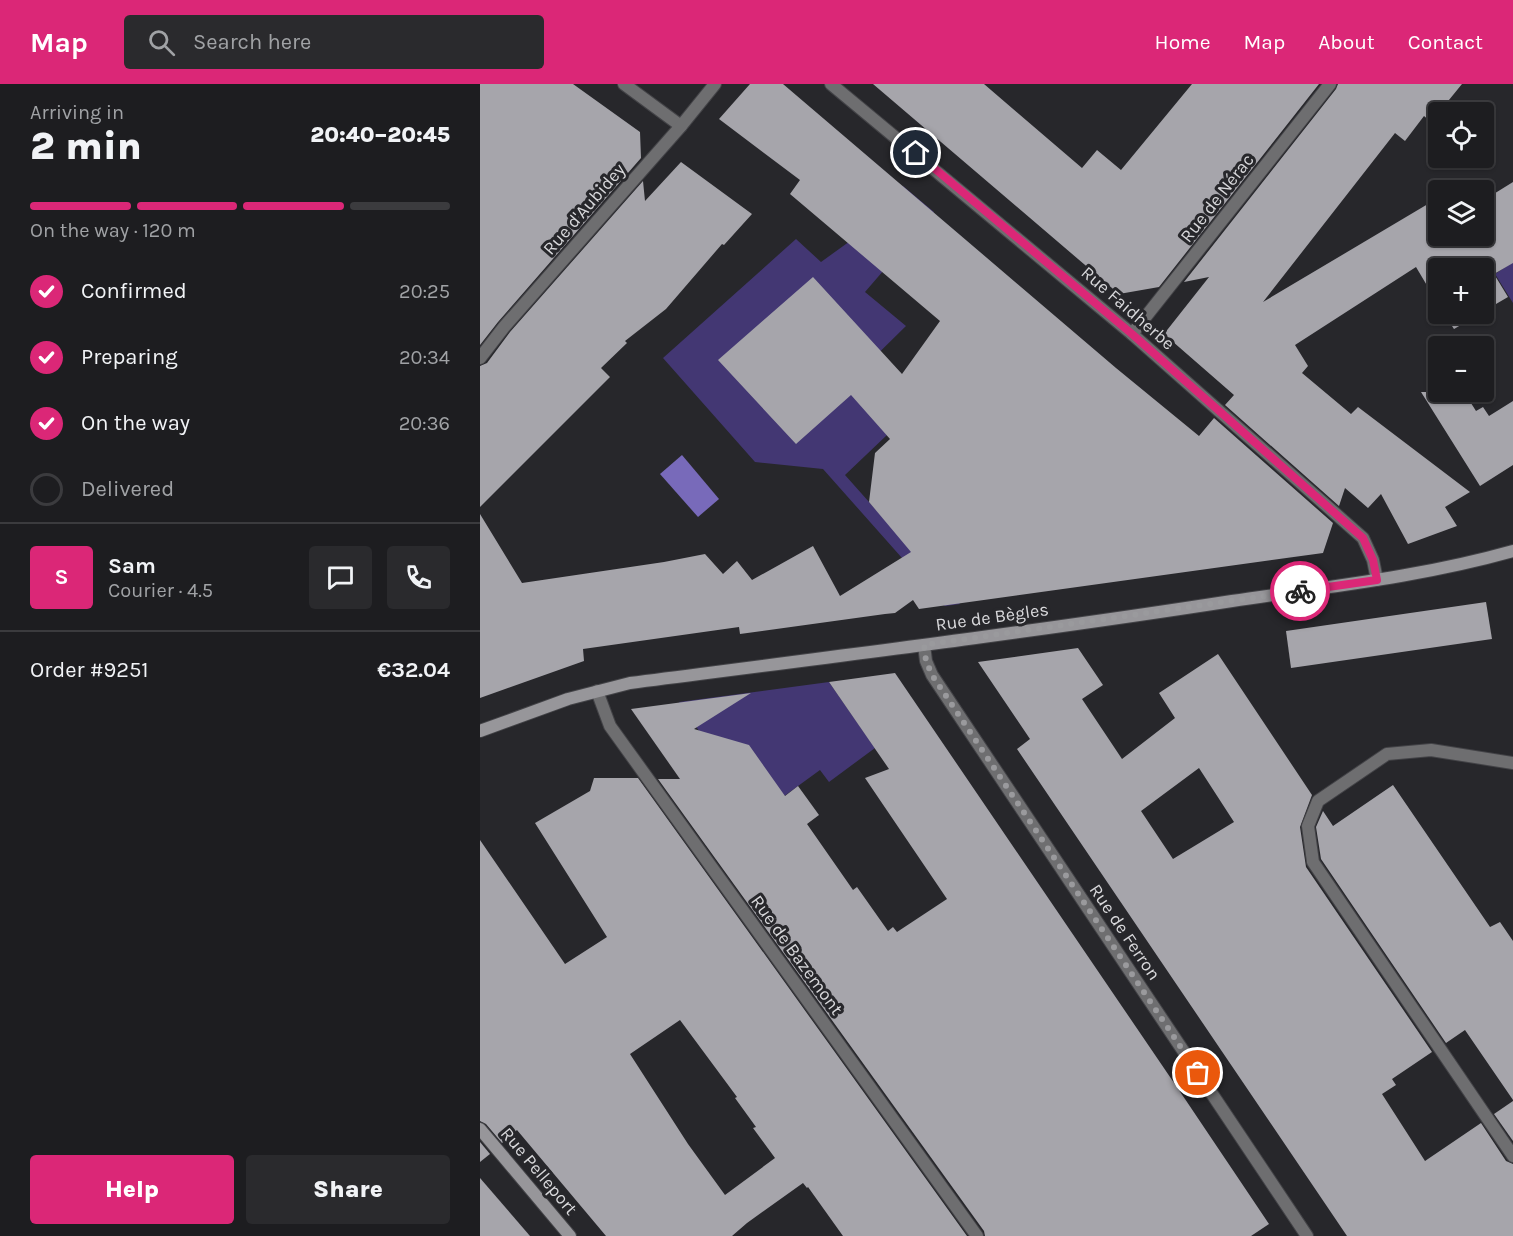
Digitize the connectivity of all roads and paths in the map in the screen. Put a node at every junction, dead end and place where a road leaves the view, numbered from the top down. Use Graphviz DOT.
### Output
graph roads {
  1 [pos="624,84"];
  2 [pos="715,84"];
  3 [pos="831,84"];
  4 [pos="1330,84"];
  5 [pos="681,126"];
  6 [pos="1132,334"];
  7 [pos="480,358"];
  8 [pos="1513,551"];
  9 [pos="1377,580"];
  10 [pos="924,645"];
  11 [pos="597,691"];
  12 [pos="480,731"];
  13 [pos="1513,763"];
  14 [pos="480,1129"];
  15 [pos="1513,1156"];
  16 [pos="1304,1235"];
  17 [pos="570,1236"];
  18 [pos="977,1236"];
  1 -- 5 [label="street"];
  2 -- 5 [label="street, Rue d'Aubidey"];
  3 -- 6 [label="street, Rue Faidherbe"];
  4 -- 6 [label="street, Rue de Nérac"];
  5 -- 7 [label="street, Rue d'Aubidey"];
  6 -- 9 [label="street, Rue Faidherbe"];
  8 -- 9 [label="street, Rue de Bègles"];
  9 -- 10 [label="street, Rue de Bègles"];
  10 -- 11 [label="street, Rue de Bègles"];
  10 -- 16 [label="street, Rue de Ferron"];
  11 -- 12 [label="street, Rue de Bègles"];
  11 -- 18 [label="street, Rue de Bazemont"];
  13 -- 15 [label="street"];
  14 -- 17 [label="street, Rue Pelleport"];
}
